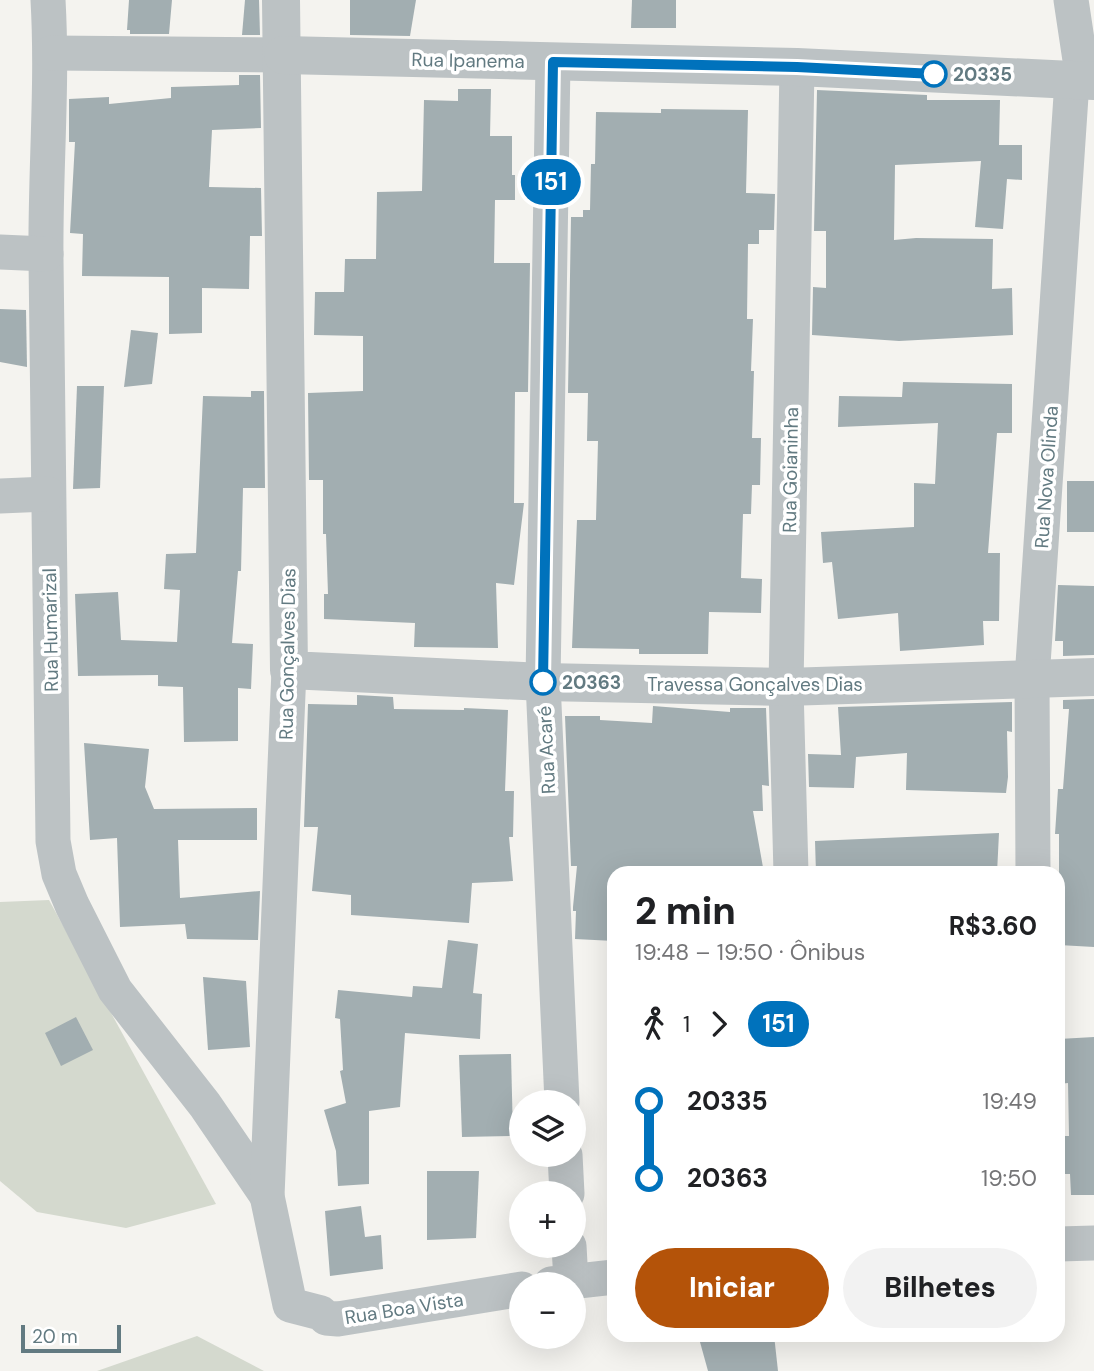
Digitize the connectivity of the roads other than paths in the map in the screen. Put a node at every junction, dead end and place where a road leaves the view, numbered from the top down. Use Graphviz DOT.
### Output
graph roads {
  1 [pos="48,0"];
  2 [pos="281,0"];
  3 [pos="1071,0"];
  4 [pos="51,53"];
  5 [pos="283,55"];
  6 [pos="553,62"];
  7 [pos="797,67"];
  8 [pos="1083,81"];
  9 [pos="0,252"];
  10 [pos="46,254"];
  11 [pos="48,494"];
  12 [pos="0,496"];
  13 [pos="289,670"];
  14 [pos="1094,677"];
  15 [pos="1032,679"];
  16 [pos="543,682"];
  17 [pos="786,687"];
  18 [pos="791,866"];
  19 [pos="1033,866"];
  20 [pos="561,1090"];
  21 [pos="267,1196"];
  22 [pos="1094,1243"];
  23 [pos="1065,1244"];
  24 [pos="607,1278"];
  25 [pos="586,1280"];
  26 [pos="509,1291"];
  27 [pos="290,1305"];
  1 -- 4 [label="street, Rua Humarizal"];
  2 -- 5 [label="street, Rua Gonçalves Dias"];
  3 -- 8 [label="street, Rua Nova Olinda"];
  4 -- 5 [label="street, Rua Ipanema"];
  4 -- 10 [label="street, Rua Humarizal"];
  5 -- 6 [label="street, Rua Ipanema"];
  5 -- 13 [label="street, Rua Gonçalves Dias"];
  6 -- 7 [label="street, Rua Ipanema"];
  6 -- 16 [label="street, Rua Acaré"];
  7 -- 8 [label="street, Rua Ipanema"];
  7 -- 17 [label="street, Rua Goianinha"];
  8 -- 15 [label="street, Rua Nova Olinda"];
  9 -- 10 [label="street"];
  10 -- 11 [label="street, Rua Humarizal"];
  11 -- 12 [label="street"];
  11 -- 21 [label="street, Rua Humarizal"];
  13 -- 16 [label="street, Travessa Gonçalves Dias"];
  13 -- 21 [label="street, Rua Gonçalves Dias"];
  14 -- 15 [label="street, Travessa Gonçalves Dias"];
  15 -- 17 [label="street, Travessa Gonçalves Dias"];
  15 -- 19 [label="street, Rua Nova Olinda"];
  16 -- 17 [label="street, Travessa Gonçalves Dias"];
  16 -- 20 [label="street, Rua Acaré"];
  17 -- 18 [label="street, Rua Goianinha"];
  21 -- 27 [label="street, Rua Gonçalves Dias"];
  22 -- 23 [label="street"];
  24 -- 25 [label="street"];
  26 -- 27 [label="street, Rua Boa Vista"];
}
